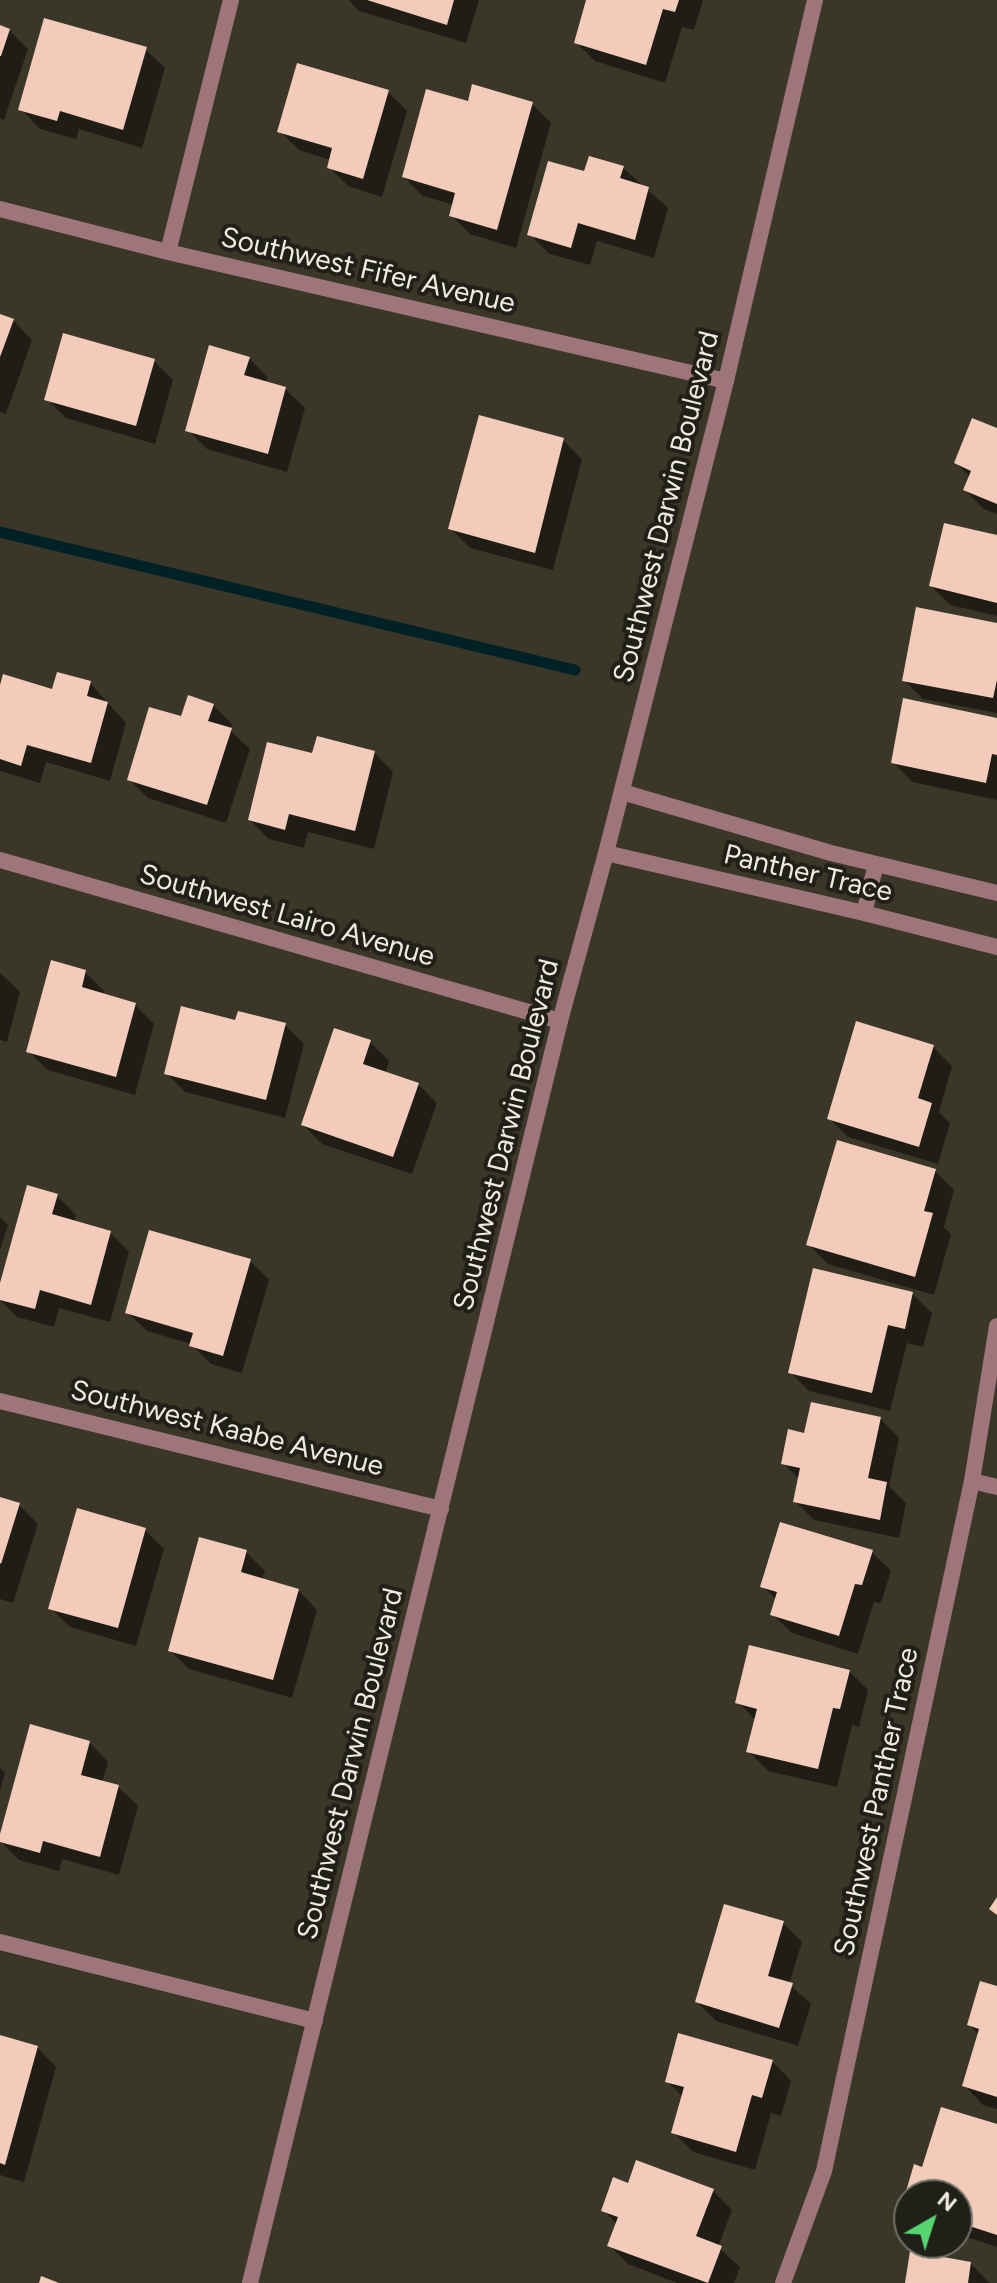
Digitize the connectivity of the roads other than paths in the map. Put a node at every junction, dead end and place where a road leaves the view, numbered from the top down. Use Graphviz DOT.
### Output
graph roads {
  1 [pos="231,0"];
  2 [pos="815,0"];
  3 [pos="0,209"];
  4 [pos="168,252"];
  5 [pos="726,381"];
  6 [pos="622,792"];
  7 [pos="606,853"];
  8 [pos="0,860"];
  9 [pos="876,864"];
  10 [pos="997,893"];
  11 [pos="864,913"];
  12 [pos="997,947"];
  13 [pos="560,1021"];
  14 [pos="997,1326"];
  15 [pos="0,1401"];
  16 [pos="972,1481"];
  17 [pos="997,1487"];
  18 [pos="441,1509"];
  19 [pos="0,1942"];
  20 [pos="315,2021"];
  21 [pos="250,2283"];
  22 [pos="783,2283"];
  1 -- 4 [label="street"];
  2 -- 5 [label="street, Southwest Darwin Boulevard"];
  3 -- 4 [label="street, Southwest Fifer Avenue"];
  4 -- 5 [label="street, Southwest Fifer Avenue"];
  5 -- 6 [label="street, Southwest Darwin Boulevard"];
  6 -- 7 [label="street, Southwest Darwin Boulevard"];
  6 -- 9 [label="street, Panther Trace"];
  7 -- 11 [label="street, Panther Trace"];
  7 -- 13 [label="street, Southwest Darwin Boulevard"];
  8 -- 13 [label="street, Southwest Lairo Avenue"];
  9 -- 10 [label="street, Panther Trace"];
  9 -- 11 [label="street"];
  11 -- 12 [label="street, Panther Trace"];
  13 -- 18 [label="street, Southwest Darwin Boulevard"];
  14 -- 16 [label="street, Southwest Panther Trace"];
  15 -- 18 [label="street, Southwest Kaabe Avenue"];
  16 -- 17 [label="street"];
  16 -- 22 [label="street, Southwest Panther Trace"];
  18 -- 20 [label="street, Southwest Darwin Boulevard"];
  19 -- 20 [label="street"];
  20 -- 21 [label="street, Southwest Darwin Boulevard"];
}
